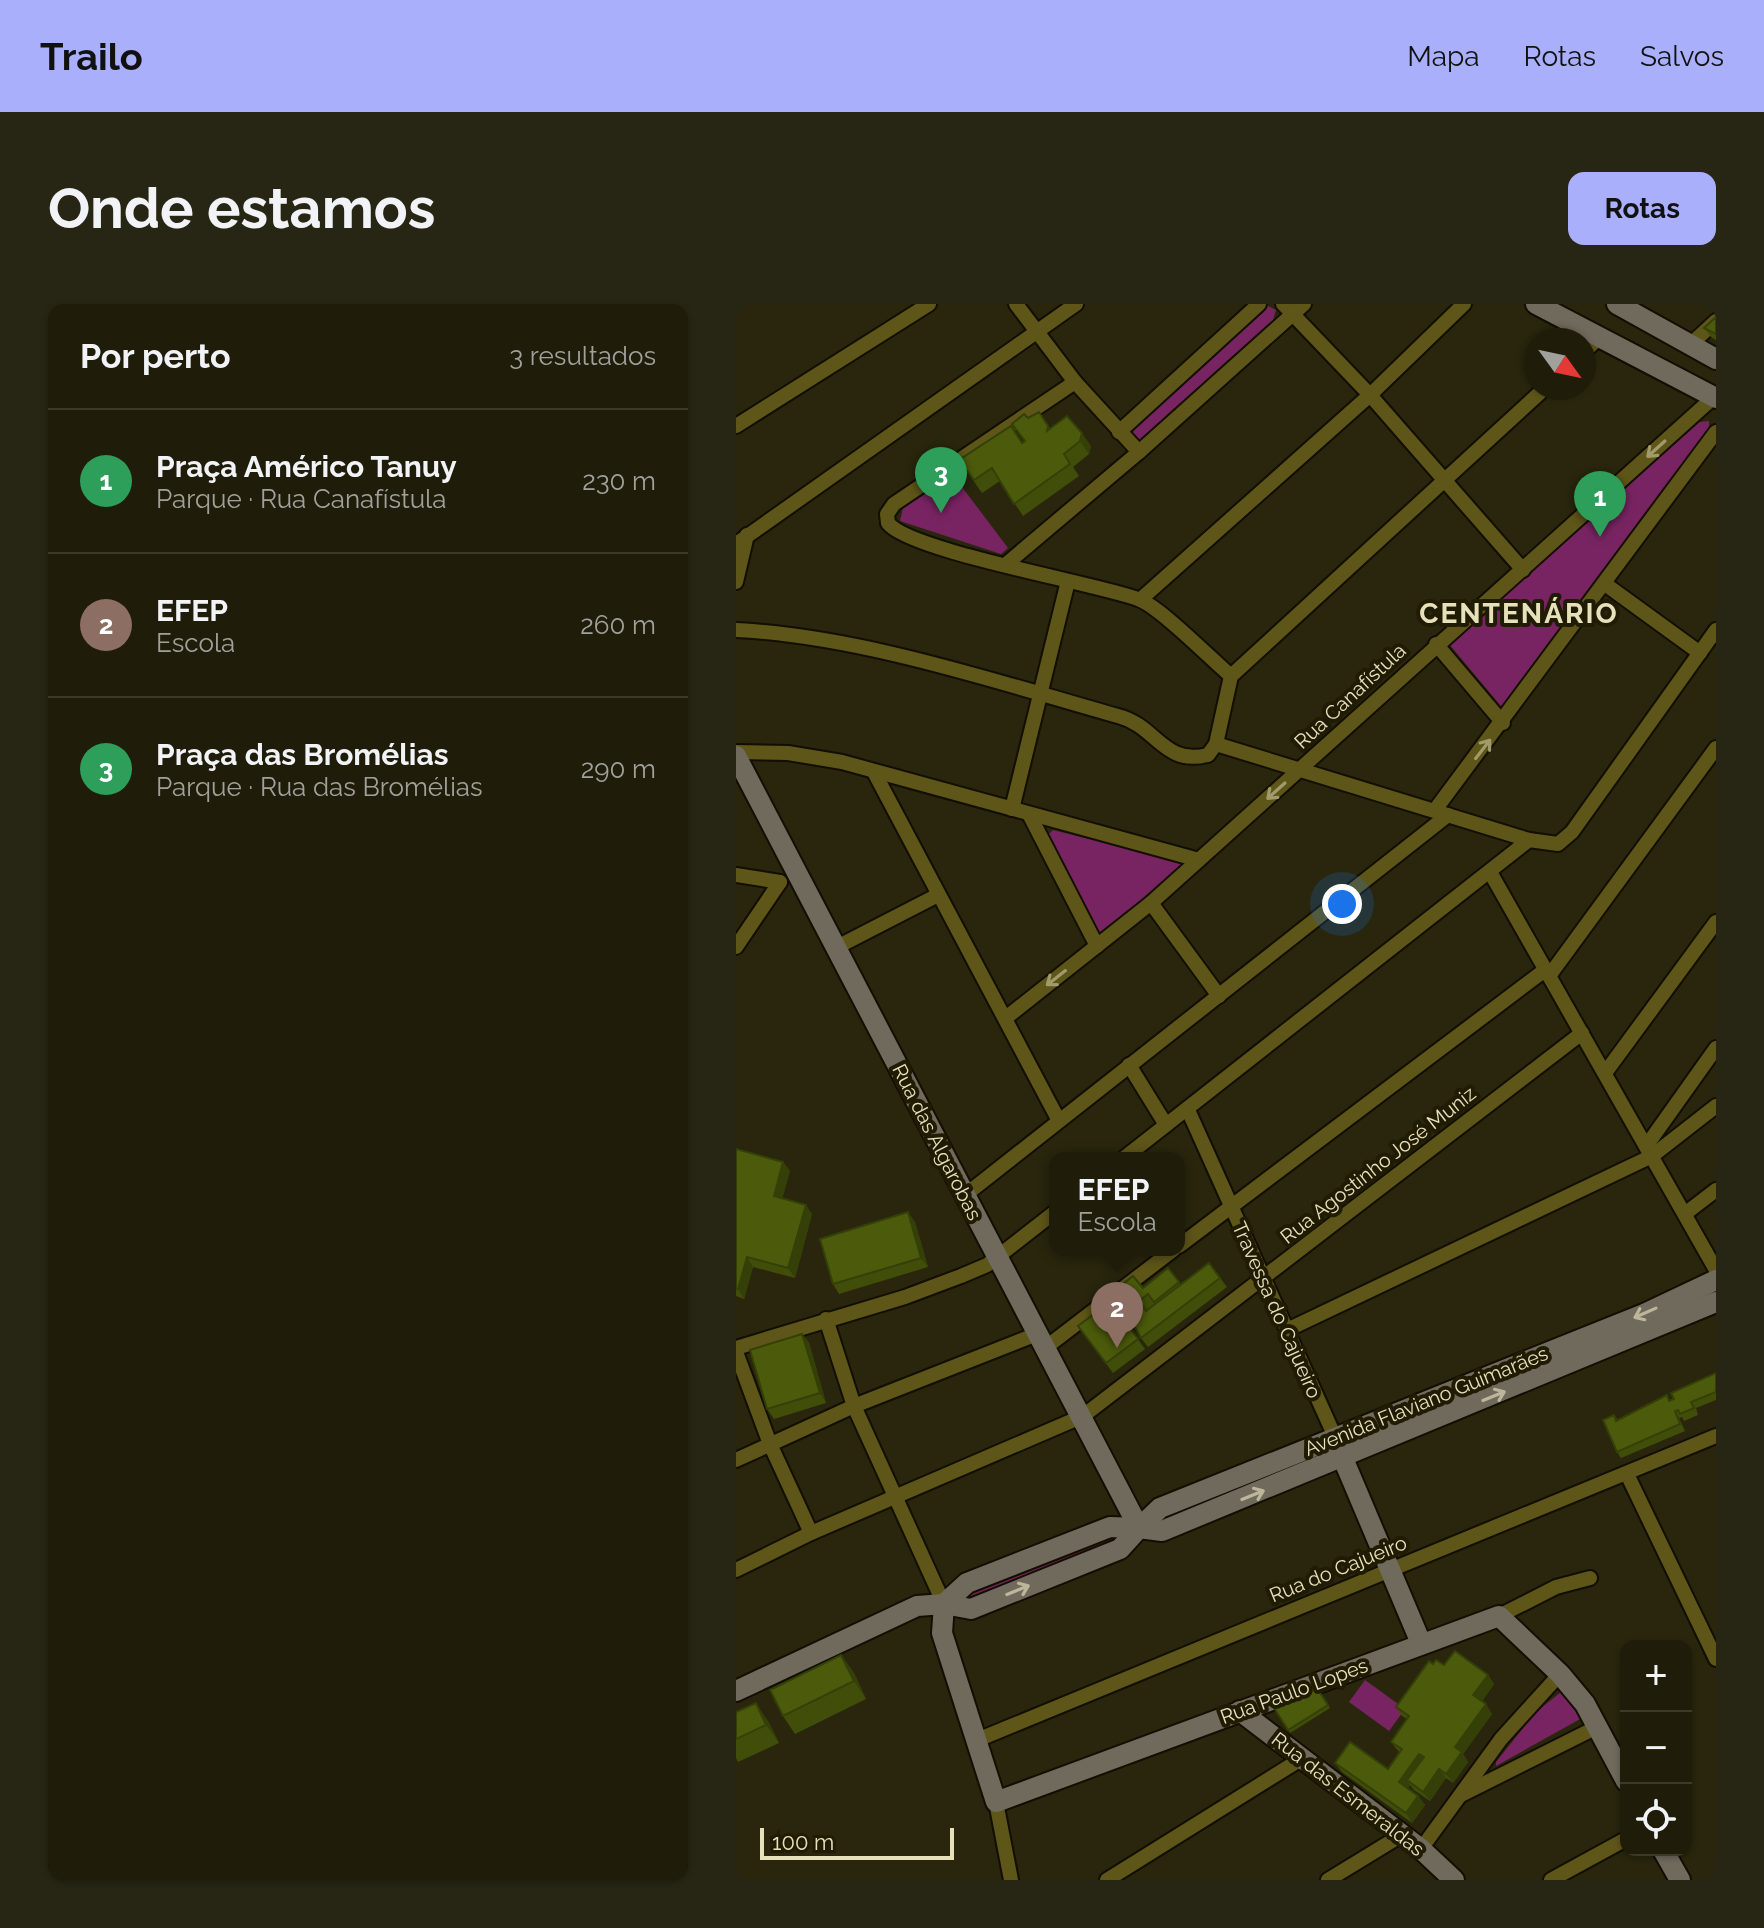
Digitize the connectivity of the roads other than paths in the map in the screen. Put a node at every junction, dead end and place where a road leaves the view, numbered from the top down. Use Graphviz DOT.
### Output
graph roads {
  1 [pos="929,304"];
  2 [pos="1016,304"];
  3 [pos="1076,304"];
  4 [pos="1259,304"];
  5 [pos="1464,304"];
  6 [pos="1536,304"];
  7 [pos="1617,304"];
  8 [pos="1294,307"];
  9 [pos="914,310"];
  10 [pos="1716,321"];
  11 [pos="1037,332"];
  12 [pos="1600,337"];
  13 [pos="1596,341"];
  14 [pos="1690,345"];
  15 [pos="1716,359"];
  16 [pos="1716,375"];
  17 [pos="1075,382"];
  18 [pos="1370,395"];
  19 [pos="1715,397"];
  20 [pos="1532,400"];
  21 [pos="736,426"];
  22 [pos="1119,432"];
  23 [pos="1716,432"];
  24 [pos="1139,452"];
  25 [pos="1445,481"];
  26 [pos="742,540"];
  27 [pos="1005,565"];
  28 [pos="1523,570"];
  29 [pos="1068,581"];
  30 [pos="736,582"];
  31 [pos="1605,584"];
  32 [pos="1141,599"];
  33 [pos="736,630"];
  34 [pos="1716,630"];
  35 [pos="1436,644"];
  36 [pos="1700,653"];
  37 [pos="1231,676"];
  38 [pos="1041,694"];
  39 [pos="1503,723"];
  40 [pos="1216,744"];
  41 [pos="1716,748"];
  42 [pos="736,754"];
  43 [pos="1301,769"];
  44 [pos="874,772"];
  45 [pos="1012,809"];
  46 [pos="1442,812"];
  47 [pos="1029,814"];
  48 [pos="1529,840"];
  49 [pos="1199,860"];
  50 [pos="1490,872"];
  51 [pos="736,875"];
  52 [pos="788,879"];
  53 [pos="938,895"];
  54 [pos="1151,903"];
  55 [pos="1716,922"];
  56 [pos="1097,946"];
  57 [pos="736,947"];
  58 [pos="837,947"];
  59 [pos="1547,973"];
  60 [pos="1219,996"];
  61 [pos="1007,1017"];
  62 [pos="1582,1033"];
  63 [pos="1716,1048"];
  64 [pos="1129,1065"];
  65 [pos="1605,1073"];
  66 [pos="1716,1106"];
  67 [pos="1188,1110"];
  68 [pos="1058,1119"];
  69 [pos="1166,1125"];
  70 [pos="1649,1150"];
  71 [pos="1132,1152"];
  72 [pos="1716,1190"];
  73 [pos="964,1196"];
  74 [pos="1230,1207"];
  75 [pos="1686,1213"];
  76 [pos="1049,1217"];
  77 [pos="1185,1241"];
  78 [pos="998,1256"];
  79 [pos="1164,1256"];
  80 [pos="1716,1270"];
  81 [pos="1264,1277"];
  82 [pos="1716,1280"];
  83 [pos="1716,1302"];
  84 [pos="826,1319"];
  85 [pos="1287,1330"];
  86 [pos="1041,1341"];
  87 [pos="736,1350"];
  88 [pos="854,1406"];
  89 [pos="1083,1416"];
  90 [pos="1716,1436"];
  91 [pos="1335,1437"];
  92 [pos="770,1444"];
  93 [pos="1343,1458"];
  94 [pos="736,1460"];
  95 [pos="1627,1474"];
  96 [pos="895,1497"];
  97 [pos="1139,1528"];
  98 [pos="811,1533"];
  99 [pos="1389,1569"];
  100 [pos="736,1570"];
  101 [pos="1590,1578"];
  102 [pos="944,1604"];
  103 [pos="1499,1616"];
  104 [pos="1421,1643"];
  105 [pos="1716,1659"];
  106 [pos="1560,1674"];
  107 [pos="736,1691"];
  108 [pos="1240,1711"];
  109 [pos="1597,1727"];
  110 [pos="977,1740"];
  111 [pos="1301,1759"];
  112 [pos="1620,1770"];
  113 [pos="1461,1795"];
  114 [pos="996,1802"];
  115 [pos="1400,1836"];
  116 [pos="1620,1842"];
  117 [pos="1421,1849"];
  118 [pos="1666,1856"];
  119 [pos="1011,1880"];
  120 [pos="1107,1880"];
  121 [pos="1328,1880"];
  122 [pos="1454,1880"];
  123 [pos="1551,1880"];
  124 [pos="1680,1880"];
  1 -- 9 [label="street"];
  2 -- 11 [label="street"];
  3 -- 11 [label="street"];
  4 -- 22 [label="street"];
  5 -- 18 [label="street"];
  6 -- 12 [label="street"];
  7 -- 14 [label="street"];
  8 -- 18 [label="street"];
  8 -- 24 [label="street"];
  9 -- 21 [label="street"];
  10 -- 14 [label="street"];
  11 -- 17 [label="street"];
  11 -- 26 [label="street"];
  12 -- 13 [label="street"];
  12 -- 19 [label="street"];
  14 -- 15 [label="street"];
  16 -- 19 [label="street"];
  17 -- 22 [label="street"];
  17 -- 27 [label="street"];
  18 -- 25 [label="street"];
  18 -- 32 [label="street"];
  19 -- 28 [label="street, Rua Canafístula, one-way"];
  20 -- 25 [label="street"];
  22 -- 24 [label="street"];
  23 -- 31 [label="street"];
  24 -- 27 [label="street"];
  25 -- 28 [label="street"];
  25 -- 37 [label="street"];
  26 -- 30 [label="street"];
  27 -- 29 [label="street"];
  28 -- 35 [label="street, Rua Canafístula"];
  29 -- 32 [label="street"];
  29 -- 38 [label="street"];
  31 -- 36 [label="street"];
  31 -- 39 [label="street"];
  32 -- 37 [label="street"];
  33 -- 38 [label="street"];
  34 -- 36 [label="street"];
  35 -- 39 [label="street"];
  35 -- 43 [label="street, Rua Canafístula"];
  36 -- 48 [label="street"];
  37 -- 40 [label="street"];
  38 -- 40 [label="street"];
  38 -- 45 [label="street"];
  46 -- 39 [label="street, one-way"];
  40 -- 43 [label="street"];
  41 -- 59 [label="street"];
  42 -- 44 [label="street"];
  42 -- 52 [label="street, Rua das Algarobas"];
  43 -- 46 [label="street"];
  43 -- 49 [label="street, Rua Canafístula, one-way"];
  44 -- 45 [label="street"];
  44 -- 53 [label="street"];
  45 -- 47 [label="street"];
  46 -- 48 [label="street"];
  46 -- 60 [label="street"];
  47 -- 49 [label="street"];
  47 -- 56 [label="street"];
  48 -- 50 [label="street"];
  49 -- 54 [label="street, Rua Canafístula"];
  50 -- 59 [label="street"];
  50 -- 67 [label="street"];
  51 -- 52 [label="street"];
  52 -- 57 [label="street"];
  52 -- 58 [label="street, Rua das Algarobas"];
  53 -- 58 [label="street"];
  53 -- 61 [label="street"];
  54 -- 56 [label="street, Rua Canafístula"];
  54 -- 60 [label="street"];
  55 -- 65 [label="street"];
  56 -- 61 [label="street, Rua Canafístula, one-way"];
  58 -- 73 [label="street, Rua das Algarobas"];
  59 -- 62 [label="street"];
  59 -- 74 [label="street"];
  60 -- 64 [label="street"];
  61 -- 68 [label="street"];
  62 -- 65 [label="street"];
  62 -- 81 [label="street, Rua Agostinho José Muniz"];
  63 -- 70 [label="street"];
  64 -- 68 [label="street"];
  64 -- 69 [label="street"];
  65 -- 70 [label="street"];
  66 -- 70 [label="street"];
  67 -- 69 [label="street"];
  67 -- 74 [label="street, Travessa do Cajueiro"];
  68 -- 73 [label="street"];
  69 -- 71 [label="street"];
  70 -- 75 [label="street"];
  70 -- 85 [label="street"];
  72 -- 75 [label="street"];
  73 -- 78 [label="street, Rua das Algarobas"];
  74 -- 77 [label="street"];
  74 -- 81 [label="street, Travessa do Cajueiro"];
  75 -- 80 [label="street"];
  76 -- 78 [label="street"];
  78 -- 84 [label="street"];
  78 -- 86 [label="street, Rua das Algarobas"];
  79 -- 86 [label="street"];
  81 -- 85 [label="street, Travessa do Cajueiro"];
  81 -- 89 [label="street, Rua Agostinho José Muniz"];
  82 -- 91 [label="street, Avenida Flaviano Guimarães, one-way"];
  93 -- 83 [label="street, Avenida Flaviano Guimarães, one-way"];
  84 -- 87 [label="street"];
  84 -- 88 [label="street"];
  85 -- 91 [label="street, Travessa do Cajueiro"];
  86 -- 88 [label="street"];
  86 -- 89 [label="street, Rua das Algarobas"];
  87 -- 92 [label="street"];
  88 -- 92 [label="street"];
  88 -- 96 [label="street"];
  89 -- 96 [label="street, Rua Agostinho José Muniz"];
  89 -- 97 [label="street, Rua das Algarobas"];
  90 -- 95 [label="street, Rua do Cajueiro"];
  91 -- 93 [label="street, Travessa do Cajueiro"];
  91 -- 97 [label="street, Avenida Flaviano Guimarães"];
  92 -- 94 [label="street"];
  92 -- 98 [label="street"];
  97 -- 93 [label="street, Avenida Flaviano Guimarães, one-way"];
  93 -- 99 [label="street, Travessa do Cajueiro"];
  95 -- 99 [label="street, Rua do Cajueiro"];
  95 -- 105 [label="street"];
  96 -- 98 [label="street, Rua Agostinho José Muniz"];
  96 -- 102 [label="street"];
  97 -- 102 [label="street, Avenida Flaviano Guimarães"];
  98 -- 100 [label="street, Rua Agostinho José Muniz"];
  99 -- 104 [label="street, Travessa do Cajueiro"];
  99 -- 110 [label="street, Rua do Cajueiro"];
  101 -- 103 [label="street, Rua Paulo Lopes"];
  102 -- 107 [label="street, Avenida Flaviano Guimarães"];
  102 -- 110 [label="street"];
  103 -- 104 [label="street, Rua Paulo Lopes"];
  103 -- 106 [label="street"];
  104 -- 108 [label="street, Rua Paulo Lopes"];
  106 -- 109 [label="street"];
  106 -- 113 [label="street"];
  108 -- 111 [label="street, Rua das Esmeraldas"];
  108 -- 114 [label="street, Rua Paulo Lopes"];
  109 -- 112 [label="street"];
  109 -- 113 [label="street"];
  110 -- 114 [label="street"];
  111 -- 115 [label="street, Rua das Esmeraldas"];
  111 -- 120 [label="street"];
  113 -- 117 [label="street"];
  114 -- 119 [label="street"];
  115 -- 117 [label="street, Rua das Esmeraldas"];
  115 -- 121 [label="street"];
  116 -- 123 [label="street"];
  117 -- 122 [label="street, Rua das Esmeraldas"];
  118 -- 124 [label="street"];
}
